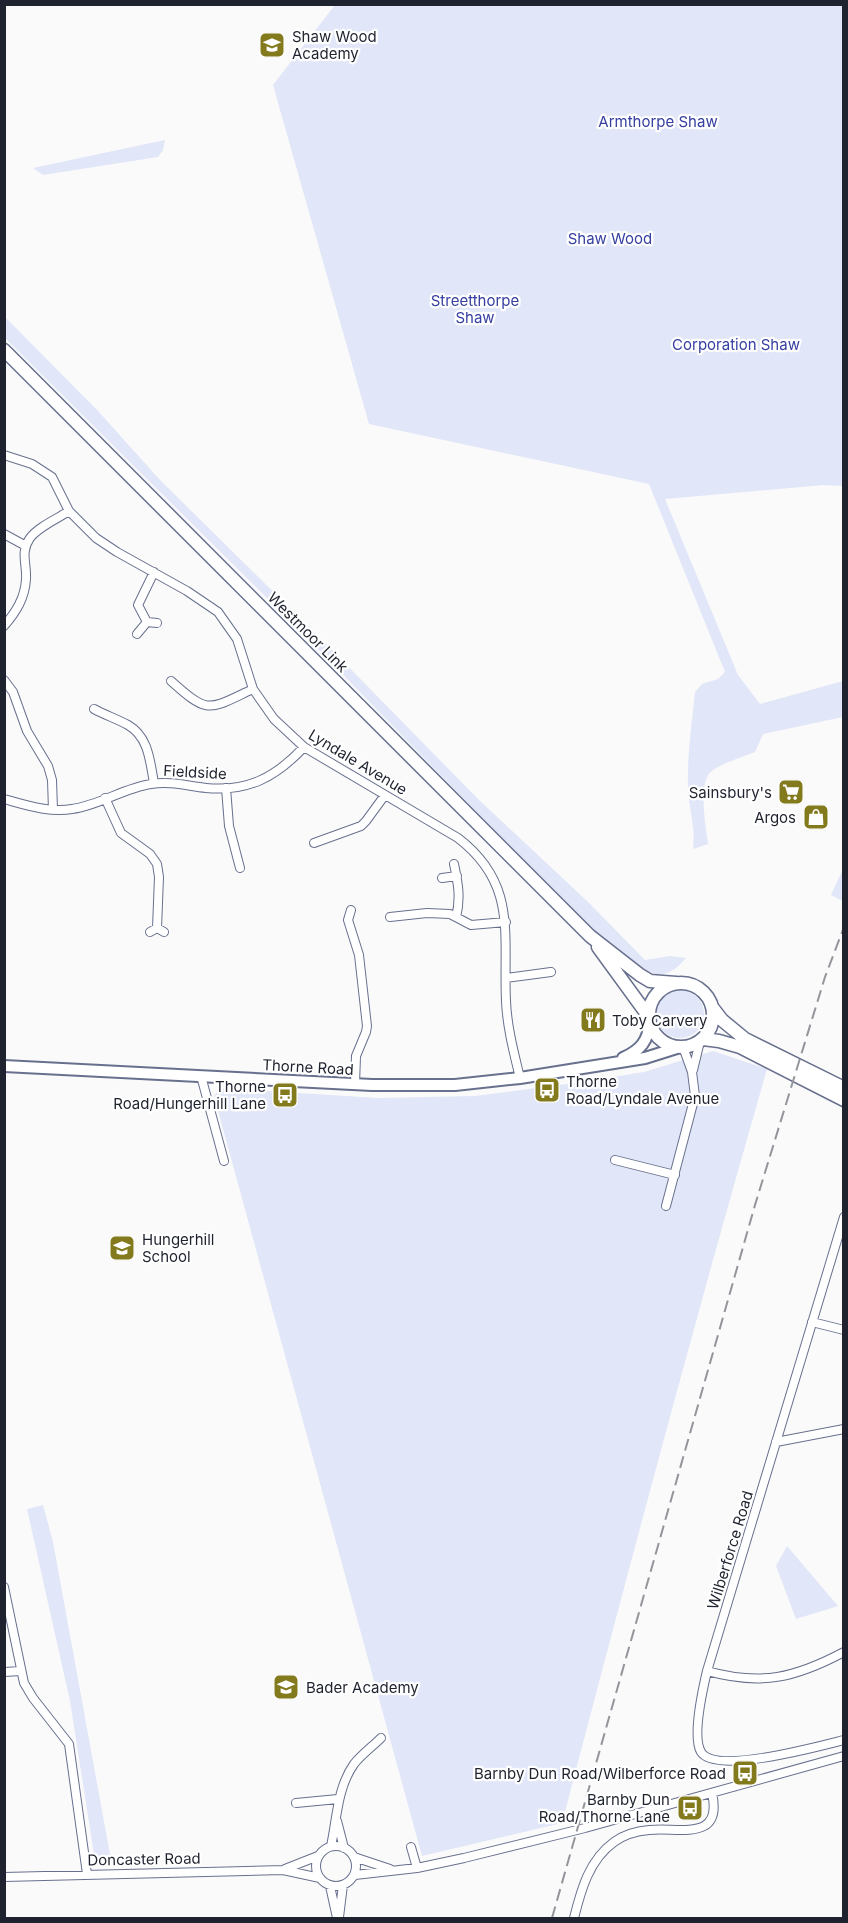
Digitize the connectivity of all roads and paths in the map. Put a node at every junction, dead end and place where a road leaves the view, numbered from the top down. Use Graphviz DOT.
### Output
graph roads {
  1 [pos="4,350"];
  2 [pos="4,455"];
  3 [pos="69,511"];
  4 [pos="4,534"];
  5 [pos="26,546"];
  6 [pos="154,572"];
  7 [pos="147,622"];
  8 [pos="157,623"];
  9 [pos="4,626"];
  10 [pos="137,634"];
  11 [pos="4,680"];
  12 [pos="171,681"];
  13 [pos="253,689"];
  14 [pos="94,709"];
  15 [pos="304,747"];
  16 [pos="154,783"];
  17 [pos="226,788"];
  18 [pos="385,795"];
  19 [pos="105,798"];
  20 [pos="4,799"];
  21 [pos="53,810"];
  22 [pos="314,843"];
  23 [pos="454,864"];
  24 [pos="240,868"];
  25 [pos="457,876"];
  26 [pos="442,878"];
  27 [pos="351,910"];
  28 [pos="390,917"];
  29 [pos="456,917"];
  30 [pos="506,922"];
  31 [pos="150,932"];
  32 [pos="590,936"];
  33 [pos="551,972"];
  34 [pos="506,978"];
  35 [pos="676,983"];
  36 [pos="712,1007"];
  37 [pos="649,1019"];
  38 [pos="702,1040"];
  39 [pos="682,1047"];
  40 [pos="609,1064"];
  41 [pos="4,1066"];
  42 [pos="692,1072"];
  43 [pos="201,1076"];
  44 [pos="520,1078"];
  45 [pos="355,1084"];
  46 [pos="843,1088"];
  47 [pos="843,1100"];
  48 [pos="615,1160"];
  49 [pos="224,1161"];
  50 [pos="675,1175"];
  51 [pos="666,1206"];
  52 [pos="843,1217"];
  53 [pos="812,1322"];
  54 [pos="843,1330"];
  55 [pos="843,1429"];
  56 [pos="777,1442"];
  57 [pos="4,1587"];
  58 [pos="843,1652"];
  59 [pos="21,1671"];
  60 [pos="707,1671"];
  61 [pos="4,1672"];
  62 [pos="381,1738"];
  63 [pos="843,1740"];
  64 [pos="843,1756"];
  65 [pos="712,1792"];
  66 [pos="338,1798"];
  67 [pos="296,1803"];
  68 [pos="337,1819"];
  69 [pos="331,1846"];
  70 [pos="411,1847"];
  71 [pos="344,1848"];
  72 [pos="318,1856"];
  73 [pos="354,1857"];
  74 [pos="417,1868"];
  75 [pos="391,1869"];
  76 [pos="284,1870"];
  77 [pos="87,1874"];
  78 [pos="355,1875"];
  79 [pos="4,1876"];
  80 [pos="320,1878"];
  81 [pos="330,1886"];
  82 [pos="343,1886"];
  83 [pos="338,1918"];
  84 [pos="574,1918"];
  1 -- 32 [label="highway, Westmoor Link"];
  2 -- 3 [label="street, Lyndale Avenue"];
  3 -- 5 [label="street"];
  3 -- 6 [label="street, Lyndale Avenue"];
  4 -- 5 [label="street"];
  5 -- 9 [label="street"];
  6 -- 7 [label="street"];
  6 -- 13 [label="street, Lyndale Avenue"];
  7 -- 8 [label="street"];
  7 -- 10 [label="street"];
  11 -- 21 [label="street"];
  12 -- 13 [label="street"];
  13 -- 15 [label="street, Lyndale Avenue"];
  14 -- 16 [label="street"];
  15 -- 17 [label="street, Fieldside"];
  15 -- 18 [label="street, Lyndale Avenue"];
  16 -- 17 [label="street, Fieldside"];
  16 -- 19 [label="street, Fieldside"];
  17 -- 24 [label="street"];
  18 -- 22 [label="street"];
  18 -- 30 [label="street, Lyndale Avenue"];
  19 -- 21 [label="street, Fieldside"];
  19 -- 31 [label="street"];
  20 -- 21 [label="street, Fieldside"];
  23 -- 25 [label="street"];
  25 -- 26 [label="street"];
  25 -- 29 [label="street"];
  27 -- 45 [label="street"];
  28 -- 29 [label="street"];
  29 -- 30 [label="street"];
  30 -- 34 [label="street, Lyndale Avenue"];
  32 -- 35 [label="highway, Westmoor Link"];
  32 -- 37 [label="highway, Westmoor Link"];
  33 -- 34 [label="street"];
  34 -- 44 [label="street, Lyndale Avenue"];
  35 -- 36 [label="highway"];
  35 -- 37 [label="highway"];
  36 -- 38 [label="highway"];
  36 -- 46 [label="highway"];
  37 -- 39 [label="highway"];
  37 -- 40 [label="main road"];
  38 -- 39 [label="highway"];
  38 -- 42 [label="street"];
  38 -- 47 [label="highway"];
  39 -- 40 [label="main road"];
  39 -- 42 [label="street"];
  40 -- 44 [label="main road, Thorne Road"];
  41 -- 43 [label="main road, Thorne Road"];
  42 -- 50 [label="street"];
  43 -- 45 [label="main road, Thorne Road"];
  43 -- 49 [label="street"];
  44 -- 45 [label="main road, Thorne Road"];
  48 -- 50 [label="street"];
  50 -- 51 [label="street"];
  52 -- 53 [label="street, Wilberforce Road"];
  53 -- 54 [label="street"];
  53 -- 56 [label="street, Wilberforce Road"];
  55 -- 56 [label="street"];
  56 -- 60 [label="street, Wilberforce Road"];
  57 -- 59 [label="street"];
  58 -- 60 [label="street"];
  59 -- 61 [label="street"];
  59 -- 77 [label="street"];
  60 -- 63 [label="street, Wilberforce Road"];
  62 -- 66 [label="street"];
  64 -- 65 [label="street"];
  65 -- 74 [label="street"];
  65 -- 84 [label="street"];
  66 -- 67 [label="street"];
  66 -- 68 [label="street"];
  68 -- 69 [label="street"];
  68 -- 71 [label="street"];
  69 -- 71 [label="street"];
  69 -- 72 [label="street"];
  70 -- 74 [label="street"];
  71 -- 73 [label="street"];
  72 -- 76 [label="street, Doncaster Road"];
  72 -- 80 [label="street"];
  73 -- 75 [label="street"];
  73 -- 78 [label="street"];
  74 -- 75 [label="street"];
  75 -- 78 [label="street"];
  76 -- 77 [label="street, Doncaster Road"];
  76 -- 80 [label="street, Doncaster Road"];
  77 -- 79 [label="street, Doncaster Road"];
  78 -- 82 [label="street"];
  80 -- 81 [label="street"];
  81 -- 82 [label="street"];
  81 -- 83 [label="street"];
  82 -- 83 [label="street"];
}
